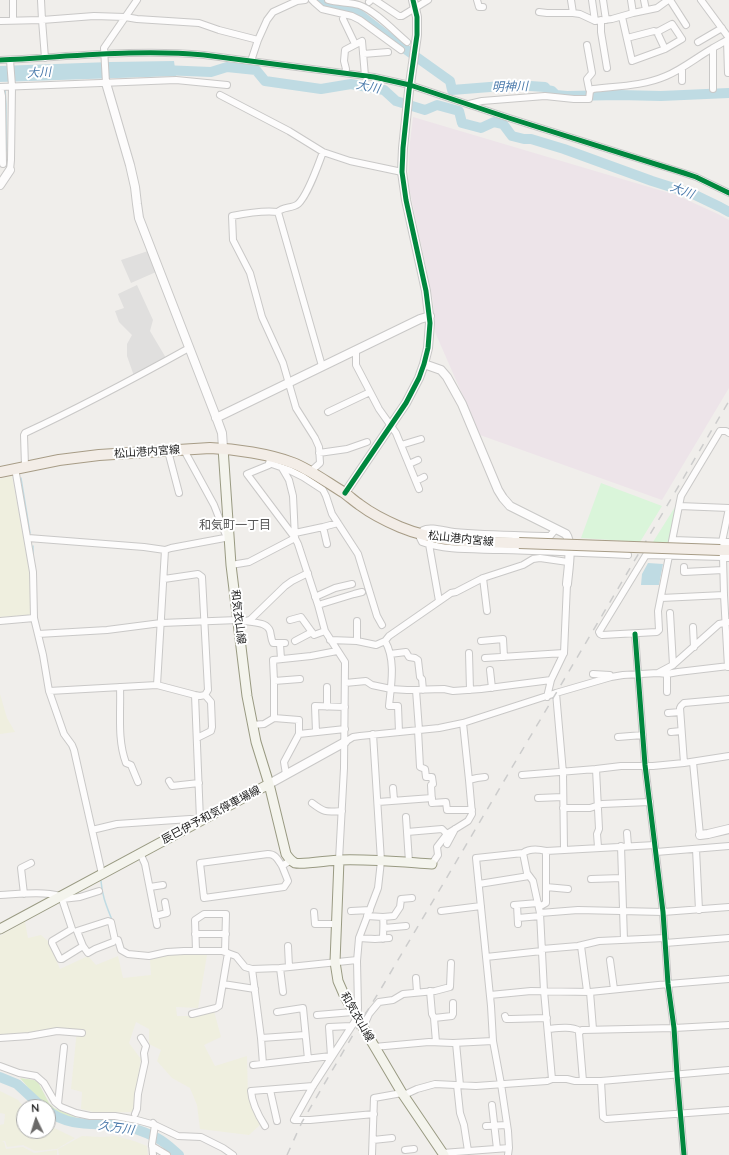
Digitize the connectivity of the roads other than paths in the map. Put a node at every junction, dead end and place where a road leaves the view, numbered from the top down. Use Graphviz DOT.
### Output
graph roads {
  1 [pos="13,0"];
  2 [pos="42,0"];
  3 [pos="137,0"];
  4 [pos="296,0"];
  5 [pos="305,0"];
  6 [pos="312,0"];
  7 [pos="328,0"];
  8 [pos="428,0"];
  9 [pos="477,0"];
  10 [pos="571,0"];
  11 [pos="592,0"];
  12 [pos="603,0"];
  13 [pos="631,0"];
  14 [pos="644,0"];
  15 [pos="669,0"];
  16 [pos="701,0"];
  17 [pos="372,1"];
  18 [pos="414,4"];
  19 [pos="483,7"];
  20 [pos="646,10"];
  21 [pos="539,12"];
  22 [pos="573,13"];
  23 [pos="632,13"];
  24 [pos="125,17"];
  25 [pos="622,17"];
  26 [pos="13,20"];
  27 [pos="42,20"];
  28 [pos="343,20"];
  29 [pos="601,20"];
  30 [pos="0,21"];
  31 [pos="686,25"];
  32 [pos="722,28"];
  33 [pos="657,32"];
  34 [pos="627,38"];
  35 [pos="728,39"];
  36 [pos="258,40"];
  37 [pos="406,42"];
  38 [pos="698,42"];
  39 [pos="355,44"];
  40 [pos="587,45"];
  41 [pos="713,48"];
  42 [pos="665,49"];
  43 [pos="401,50"];
  44 [pos="388,52"];
  45 [pos="363,54"];
  46 [pos="104,55"];
  47 [pos="45,58"];
  48 [pos="0,60"];
  49 [pos="10,61"];
  50 [pos="251,61"];
  51 [pos="607,68"];
  52 [pos="682,68"];
  53 [pos="345,73"];
  54 [pos="728,73"];
  55 [pos="365,76"];
  56 [pos="682,81"];
  57 [pos="106,82"];
  58 [pos="227,85"];
  59 [pos="6,86"];
  60 [pos="410,88"];
  61 [pos="713,89"];
  62 [pos="590,93"];
  63 [pos="220,95"];
  64 [pos="469,104"];
  65 [pos="323,152"];
  66 [pos="6,166"];
  67 [pos="402,172"];
  68 [pos="0,185"];
  69 [pos="729,193"];
  70 [pos="278,212"];
  71 [pos="430,316"];
  72 [pos="189,348"];
  73 [pos="356,350"];
  74 [pos="424,364"];
  75 [pos="322,366"];
  76 [pos="290,382"];
  77 [pos="370,392"];
  78 [pos="328,412"];
  79 [pos="216,418"];
  80 [pos="391,425"];
  81 [pos="729,433"];
  82 [pos="421,439"];
  83 [pos="367,442"];
  84 [pos="401,446"];
  85 [pos="223,448"];
  86 [pos="168,450"];
  87 [pos="184,450"];
  88 [pos="319,453"];
  89 [pos="270,460"];
  90 [pos="418,460"];
  91 [pos="409,464"];
  92 [pos="20,467"];
  93 [pos="282,468"];
  94 [pos="0,472"];
  95 [pos="310,472"];
  96 [pos="424,477"];
  97 [pos="416,481"];
  98 [pos="419,489"];
  99 [pos="180,493"];
  100 [pos="345,493"];
  101 [pos="680,506"];
  102 [pos="338,523"];
  103 [pos="323,527"];
  104 [pos="555,530"];
  105 [pos="421,534"];
  106 [pos="295,535"];
  107 [pos="228,537"];
  108 [pos="28,538"];
  109 [pos="673,540"];
  110 [pos="327,544"];
  111 [pos="428,544"];
  112 [pos="165,550"];
  113 [pos="725,550"];
  114 [pos="569,552"];
  115 [pos="628,555"];
  116 [pos="669,555"];
  117 [pos="568,562"];
  118 [pos="232,565"];
  119 [pos="684,567"];
  120 [pos="723,570"];
  121 [pos="308,573"];
  122 [pos="483,578"];
  123 [pos="164,579"];
  124 [pos="352,584"];
  125 [pos="567,584"];
  126 [pos="362,592"];
  127 [pos="724,595"];
  128 [pos="315,596"];
  129 [pos="661,598"];
  130 [pos="439,601"];
  131 [pos="318,606"];
  132 [pos="487,611"];
  133 [pos="670,613"];
  134 [pos="34,618"];
  135 [pos="290,620"];
  136 [pos="0,621"];
  137 [pos="240,621"];
  138 [pos="357,621"];
  139 [pos="205,622"];
  140 [pos="727,622"];
  141 [pos="162,623"];
  142 [pos="382,625"];
  143 [pos="692,627"];
  144 [pos="324,631"];
  145 [pos="312,632"];
  146 [pos="38,634"];
  147 [pos="636,634"];
  148 [pos="330,640"];
  149 [pos="295,641"];
  150 [pos="357,641"];
  151 [pos="385,641"];
  152 [pos="481,641"];
  153 [pos="694,647"];
  154 [pos="337,651"];
  155 [pos="564,652"];
  156 [pos="469,653"];
  157 [pos="390,654"];
  158 [pos="504,657"];
  159 [pos="485,658"];
  160 [pos="281,659"];
  161 [pos="673,665"];
  162 [pos="728,667"];
  163 [pos="490,670"];
  164 [pos="658,673"];
  165 [pos="593,674"];
  166 [pos="638,674"];
  167 [pos="667,674"];
  168 [pos="611,677"];
  169 [pos="300,679"];
  170 [pos="551,680"];
  171 [pos="274,681"];
  172 [pos="345,683"];
  173 [pos="157,685"];
  174 [pos="120,687"];
  175 [pos="327,688"];
  176 [pos="391,688"];
  177 [pos="492,688"];
  178 [pos="419,690"];
  179 [pos="470,690"];
  180 [pos="49,691"];
  181 [pos="667,692"];
  182 [pos="556,693"];
  183 [pos="195,695"];
  184 [pos="205,695"];
  185 [pos="547,697"];
  186 [pos="729,699"];
  187 [pos="326,707"];
  188 [pos="345,707"];
  189 [pos="680,712"];
  190 [pos="668,713"];
  191 [pos="274,718"];
  192 [pos="463,723"];
  193 [pos="252,725"];
  194 [pos="345,729"];
  195 [pos="419,730"];
  196 [pos="316,732"];
  197 [pos="399,732"];
  198 [pos="671,732"];
  199 [pos="682,732"];
  200 [pos="299,734"];
  201 [pos="373,734"];
  202 [pos="643,735"];
  203 [pos="618,737"];
  204 [pos="197,738"];
  205 [pos="345,742"];
  206 [pos="729,756"];
  207 [pos="693,762"];
  208 [pos="684,764"];
  209 [pos="645,765"];
  210 [pos="596,769"];
  211 [pos="563,773"];
  212 [pos="286,774"];
  213 [pos="522,775"];
  214 [pos="485,777"];
  215 [pos="470,780"];
  216 [pos="169,781"];
  217 [pos="138,782"];
  218 [pos="199,783"];
  219 [pos="269,784"];
  220 [pos="393,788"];
  221 [pos="563,797"];
  222 [pos="432,798"];
  223 [pos="538,798"];
  224 [pos="394,800"];
  225 [pos="378,802"];
  226 [pos="650,802"];
  227 [pos="312,803"];
  228 [pos="598,805"];
  229 [pos="563,808"];
  230 [pos="472,810"];
  231 [pos="342,811"];
  232 [pos="406,817"];
  233 [pos="200,820"];
  234 [pos="455,829"];
  235 [pos="729,829"];
  236 [pos="92,830"];
  237 [pos="407,832"];
  238 [pos="627,833"];
  239 [pos="447,834"];
  240 [pos="700,836"];
  241 [pos="448,844"];
  242 [pos="621,846"];
  243 [pos="628,846"];
  244 [pos="729,846"];
  245 [pos="598,847"];
  246 [pos="655,848"];
  247 [pos="564,849"];
  248 [pos="696,849"];
  249 [pos="546,851"];
  250 [pos="523,853"];
  251 [pos="140,854"];
  252 [pos="291,860"];
  253 [pos="339,860"];
  254 [pos="381,861"];
  255 [pos="409,862"];
  256 [pos="31,863"];
  257 [pos="432,864"];
  258 [pos="282,866"];
  259 [pos="102,874"];
  260 [pos="529,876"];
  261 [pos="622,878"];
  262 [pos="591,879"];
  263 [pos="479,884"];
  264 [pos="163,885"];
  265 [pos="150,887"];
  266 [pos="546,887"];
  267 [pos="568,889"];
  268 [pos="99,891"];
  269 [pos="24,894"];
  270 [pos="0,895"];
  271 [pos="62,898"];
  272 [pos="412,898"];
  273 [pos="165,902"];
  274 [pos="481,906"];
  275 [pos="729,907"];
  276 [pos="370,910"];
  277 [pos="539,910"];
  278 [pos="699,910"];
  279 [pos="351,911"];
  280 [pos="314,912"];
  281 [pos="441,912"];
  282 [pos="623,912"];
  283 [pos="663,912"];
  284 [pos="156,916"];
  285 [pos="367,916"];
  286 [pos="383,917"];
  287 [pos="336,924"];
  288 [pos="157,925"];
  289 [pos="406,926"];
  290 [pos="384,928"];
  291 [pos="0,929"];
  292 [pos="74,930"];
  293 [pos="195,934"];
  294 [pos="226,934"];
  295 [pos="359,938"];
  296 [pos="729,938"];
  297 [pos="115,940"];
  298 [pos="624,940"];
  299 [pos="665,940"];
  300 [pos="83,946"];
  301 [pos="288,946"];
  302 [pos="581,946"];
  303 [pos="196,950"];
  304 [pos="542,950"];
  305 [pos="226,952"];
  306 [pos="486,957"];
  307 [pos="357,960"];
  308 [pos="610,960"];
  309 [pos="335,962"];
  310 [pos="451,963"];
  311 [pos="289,967"];
  312 [pos="280,968"];
  313 [pos="252,969"];
  314 [pos="416,978"];
  315 [pos="729,979"];
  316 [pos="223,984"];
  317 [pos="668,984"];
  318 [pos="255,989"];
  319 [pos="614,989"];
  320 [pos="430,991"];
  321 [pos="544,991"];
  322 [pos="283,992"];
  323 [pos="417,992"];
  324 [pos="588,992"];
  325 [pos="490,995"];
  326 [pos="453,1003"];
  327 [pos="277,1012"];
  328 [pos="192,1014"];
  329 [pos="317,1016"];
  330 [pos="505,1016"];
  331 [pos="434,1018"];
  332 [pos="547,1018"];
  333 [pos="354,1019"];
  334 [pos="729,1025"];
  335 [pos="363,1028"];
  336 [pos="674,1028"];
  337 [pos="548,1029"];
  338 [pos="593,1029"];
  339 [pos="580,1031"];
  340 [pos="82,1033"];
  341 [pos="305,1035"];
  342 [pos="0,1038"];
  343 [pos="141,1038"];
  344 [pos="261,1038"];
  345 [pos="493,1041"];
  346 [pos="436,1042"];
  347 [pos="456,1043"];
  348 [pos="64,1047"];
  349 [pos="374,1047"];
  350 [pos="331,1056"];
  351 [pos="308,1059"];
  352 [pos="253,1064"];
  353 [pos="263,1064"];
  354 [pos="0,1066"];
  355 [pos="729,1070"];
  356 [pos="677,1074"];
  357 [pos="552,1079"];
  358 [pos="583,1081"];
  359 [pos="601,1081"];
  360 [pos="501,1084"];
  361 [pos="459,1085"];
  362 [pos="313,1086"];
  363 [pos="270,1090"];
  364 [pos="403,1094"];
  365 [pos="58,1104"];
  366 [pos="492,1105"];
  367 [pos="729,1110"];
  368 [pos="680,1113"];
  369 [pos="135,1114"];
  370 [pos="374,1114"];
  371 [pos="115,1116"];
  372 [pos="277,1121"];
  373 [pos="507,1125"];
  374 [pos="265,1126"];
  375 [pos="486,1126"];
  376 [pos="494,1126"];
  377 [pos="155,1127"];
  378 [pos="392,1138"];
  379 [pos="373,1140"];
  380 [pos="152,1145"];
  381 [pos="496,1149"];
  382 [pos="468,1151"];
  383 [pos="508,1152"];
  384 [pos="443,1154"];
  385 [pos="153,1155"];
  386 [pos="167,1155"];
  387 [pos="233,1155"];
  388 [pos="372,1155"];
  389 [pos="684,1155"];
  1 -- 26 [label="street"];
  2 -- 27 [label="street"];
  3 -- 24 [label="street"];
  4 -- 5 [label="street"];
  4 -- 36 [label="street"];
  6 -- 43 [label="street"];
  7 -- 37 [label="street"];
  8 -- 18 [label="street"];
  9 -- 19 [label="street"];
  10 -- 22 [label="street"];
  11 -- 29 [label="street"];
  12 -- 29 [label="street"];
  13 -- 23 [label="street"];
  14 -- 20 [label="street"];
  15 -- 20 [label="street"];
  15 -- 31 [label="street"];
  16 -- 32 [label="street"];
  17 -- 18 [label="street"];
  18 -- 60 [label="street"];
  20 -- 23 [label="street"];
  21 -- 22 [label="street"];
  22 -- 29 [label="street"];
  23 -- 25 [label="street"];
  24 -- 27 [label="street"];
  24 -- 36 [label="street"];
  24 -- 46 [label="street"];
  25 -- 29 [label="street"];
  25 -- 34 [label="street"];
  26 -- 27 [label="street"];
  26 -- 30 [label="street"];
  27 -- 47 [label="street"];
  28 -- 39 [label="street"];
  29 -- 51 [label="street"];
  32 -- 35 [label="street"];
  32 -- 38 [label="street"];
  33 -- 34 [label="street"];
  33 -- 42 [label="street"];
  33 -- 42 [label="street"];
  34 -- 42 [label="street"];
  35 -- 41 [label="street"];
  35 -- 54 [label="street"];
  36 -- 50 [label="street"];
  39 -- 45 [label="street"];
  39 -- 53 [label="street"];
  40 -- 62 [label="street"];
  41 -- 52 [label="street"];
  41 -- 61 [label="street"];
  44 -- 45 [label="street"];
  45 -- 55 [label="street"];
  46 -- 47 [label="street"];
  46 -- 50 [label="street"];
  46 -- 57 [label="street"];
  47 -- 49 [label="street"];
  48 -- 49 [label="street"];
  49 -- 59 [label="street"];
  50 -- 53 [label="street"];
  52 -- 56 [label="street"];
  52 -- 62 [label="street"];
  53 -- 55 [label="street"];
  55 -- 60 [label="street"];
  57 -- 58 [label="street"];
  57 -- 59 [label="street"];
  57 -- 72 [label="street"];
  59 -- 66 [label="street"];
  59 -- 66 [label="street"];
  60 -- 64 [label="street"];
  60 -- 67 [label="street"];
  62 -- 64 [label="street"];
  63 -- 65 [label="street"];
  64 -- 69 [label="street"];
  65 -- 67 [label="street"];
  65 -- 70 [label="street"];
  66 -- 68 [label="street"];
  67 -- 71 [label="street"];
  70 -- 75 [label="street"];
  70 -- 76 [label="street"];
  71 -- 73 [label="street"];
  71 -- 74 [label="street"];
  72 -- 79 [label="street"];
  72 -- 92 [label="street"];
  73 -- 75 [label="street"];
  73 -- 77 [label="street"];
  74 -- 80 [label="street"];
  74 -- 104 [label="street"];
  75 -- 76 [label="street"];
  76 -- 79 [label="street"];
  76 -- 88 [label="street"];
  77 -- 78 [label="street"];
  77 -- 80 [label="street"];
  79 -- 85 [label="street"];
  80 -- 84 [label="street"];
  80 -- 100 [label="street"];
  81 -- 101 [label="street"];
  82 -- 84 [label="street"];
  83 -- 88 [label="street"];
  84 -- 91 [label="street"];
  85 -- 87 [label="main road, 松山港内宮線"];
  85 -- 89 [label="main road, 松山港内宮線"];
  85 -- 107 [label="main road, 和気衣山線"];
  86 -- 87 [label="main road, 松山港内宮線"];
  86 -- 92 [label="main road, 松山港内宮線"];
  86 -- 99 [label="street"];
  87 -- 107 [label="street"];
  88 -- 95 [label="street"];
  89 -- 93 [label="street"];
  89 -- 95 [label="main road, 松山港内宮線"];
  89 -- 106 [label="street"];
  90 -- 91 [label="street"];
  91 -- 97 [label="street"];
  92 -- 94 [label="main road, 松山港内宮線"];
  92 -- 108 [label="street"];
  93 -- 102 [label="street"];
  93 -- 106 [label="street"];
  95 -- 100 [label="main road, 松山港内宮線"];
  96 -- 97 [label="street"];
  97 -- 98 [label="street"];
  100 -- 105 [label="main road, 松山港内宮線"];
  101 -- 109 [label="street"];
  101 -- 113 [label="street"];
  102 -- 103 [label="street"];
  102 -- 142 [label="street"];
  103 -- 106 [label="street"];
  103 -- 110 [label="street"];
  104 -- 105 [label="street"];
  104 -- 114 [label="street"];
  105 -- 111 [label="street"];
  105 -- 113 [label="main road, 松山港内宮線, bridge"];
  106 -- 118 [label="street"];
  106 -- 121 [label="street"];
  107 -- 112 [label="street"];
  107 -- 118 [label="main road, 和気衣山線"];
  108 -- 112 [label="street"];
  108 -- 134 [label="street"];
  109 -- 113 [label="street"];
  109 -- 116 [label="street"];
  111 -- 114 [label="street"];
  111 -- 130 [label="street"];
  112 -- 123 [label="street"];
  113 -- 116 [label="street"];
  113 -- 120 [label="street"];
  114 -- 115 [label="street"];
  114 -- 117 [label="street"];
  116 -- 129 [label="street"];
  116 -- 147 [label="street"];
  117 -- 122 [label="street"];
  117 -- 125 [label="street"];
  118 -- 137 [label="main road, 和気衣山線"];
  119 -- 120 [label="street"];
  120 -- 127 [label="street"];
  121 -- 128 [label="street"];
  121 -- 137 [label="street"];
  122 -- 130 [label="street"];
  122 -- 132 [label="street"];
  123 -- 139 [label="street"];
  123 -- 141 [label="street"];
  124 -- 128 [label="street"];
  125 -- 155 [label="street"];
  126 -- 131 [label="street"];
  127 -- 129 [label="street"];
  127 -- 140 [label="street"];
  128 -- 131 [label="street"];
  129 -- 147 [label="street"];
  130 -- 151 [label="street"];
  131 -- 144 [label="street"];
  133 -- 161 [label="street"];
  134 -- 136 [label="street"];
  134 -- 146 [label="street"];
  135 -- 145 [label="street"];
  137 -- 139 [label="street"];
  137 -- 160 [label="street"];
  137 -- 193 [label="main road, 和気衣山線"];
  138 -- 150 [label="street"];
  139 -- 141 [label="street"];
  139 -- 184 [label="street"];
  140 -- 153 [label="street"];
  140 -- 162 [label="street"];
  141 -- 146 [label="street"];
  141 -- 173 [label="street"];
  143 -- 153 [label="street"];
  144 -- 145 [label="street"];
  144 -- 148 [label="street"];
  145 -- 149 [label="street"];
  146 -- 180 [label="street"];
  147 -- 166 [label="street"];
  148 -- 150 [label="street"];
  148 -- 154 [label="street"];
  150 -- 151 [label="street"];
  151 -- 157 [label="street"];
  152 -- 158 [label="street"];
  153 -- 161 [label="street"];
  154 -- 160 [label="street"];
  154 -- 172 [label="street"];
  155 -- 158 [label="street"];
  155 -- 170 [label="street"];
  156 -- 179 [label="street"];
  157 -- 176 [label="street"];
  157 -- 178 [label="street"];
  158 -- 159 [label="street"];
  160 -- 171 [label="street"];
  161 -- 164 [label="street"];
  162 -- 167 [label="street"];
  163 -- 177 [label="street"];
  164 -- 166 [label="street"];
  164 -- 167 [label="street"];
  165 -- 168 [label="street"];
  166 -- 168 [label="street"];
  166 -- 202 [label="street"];
  167 -- 181 [label="street"];
  168 -- 182 [label="street"];
  169 -- 171 [label="street"];
  170 -- 177 [label="street"];
  170 -- 185 [label="street"];
  171 -- 191 [label="street"];
  172 -- 176 [label="street"];
  172 -- 188 [label="street"];
  173 -- 174 [label="street"];
  173 -- 183 [label="street"];
  174 -- 180 [label="street"];
  174 -- 217 [label="street"];
  175 -- 187 [label="street"];
  176 -- 178 [label="street"];
  176 -- 197 [label="street"];
  177 -- 179 [label="street"];
  178 -- 179 [label="street"];
  178 -- 195 [label="street"];
  180 -- 236 [label="street"];
  182 -- 185 [label="street"];
  182 -- 211 [label="street"];
  183 -- 184 [label="street"];
  183 -- 204 [label="street"];
  184 -- 204 [label="street"];
  185 -- 192 [label="street"];
  186 -- 189 [label="street"];
  187 -- 188 [label="street"];
  187 -- 196 [label="street"];
  188 -- 194 [label="street"];
  189 -- 190 [label="street"];
  189 -- 199 [label="street"];
  191 -- 193 [label="street"];
  191 -- 200 [label="street"];
  192 -- 195 [label="street"];
  192 -- 215 [label="street"];
  193 -- 219 [label="main road, 和気衣山線"];
  194 -- 196 [label="street"];
  194 -- 205 [label="street"];
  195 -- 197 [label="street"];
  195 -- 222 [label="street"];
  196 -- 200 [label="street"];
  197 -- 201 [label="street"];
  198 -- 199 [label="street"];
  199 -- 208 [label="street"];
  200 -- 212 [label="street"];
  201 -- 205 [label="street"];
  201 -- 225 [label="street"];
  202 -- 203 [label="street"];
  202 -- 209 [label="street"];
  204 -- 218 [label="street"];
  205 -- 212 [label="street"];
  205 -- 231 [label="street"];
  206 -- 207 [label="street"];
  207 -- 208 [label="street"];
  207 -- 240 [label="street"];
  208 -- 209 [label="street"];
  209 -- 210 [label="street"];
  209 -- 226 [label="street"];
  210 -- 211 [label="street"];
  210 -- 228 [label="street"];
  211 -- 213 [label="street"];
  211 -- 221 [label="street"];
  212 -- 219 [label="street"];
  214 -- 215 [label="street"];
  215 -- 230 [label="street"];
  216 -- 218 [label="street"];
  218 -- 233 [label="street"];
  219 -- 233 [label="main road, 辰巳伊予和気停車場線"];
  219 -- 252 [label="main road, 辰巳伊予和気停車場線"];
  220 -- 224 [label="street"];
  221 -- 223 [label="street"];
  221 -- 229 [label="street"];
  222 -- 224 [label="street"];
  222 -- 230 [label="street"];
  224 -- 225 [label="street"];
  225 -- 254 [label="street"];
  226 -- 228 [label="street"];
  226 -- 246 [label="street"];
  227 -- 231 [label="street"];
  228 -- 229 [label="street"];
  228 -- 245 [label="street"];
  229 -- 247 [label="street"];
  230 -- 234 [label="street"];
  231 -- 253 [label="street"];
  232 -- 237 [label="street"];
  233 -- 236 [label="street"];
  233 -- 251 [label="main road, 辰巳伊予和気停車場線"];
  234 -- 239 [label="street"];
  234 -- 241 [label="street"];
  235 -- 240 [label="street"];
  236 -- 259 [label="street"];
  237 -- 239 [label="street"];
  237 -- 255 [label="street"];
  238 -- 243 [label="street"];
  239 -- 257 [label="street"];
  242 -- 243 [label="street"];
  242 -- 245 [label="street"];
  242 -- 261 [label="street"];
  243 -- 246 [label="street"];
  244 -- 248 [label="street"];
  245 -- 247 [label="street"];
  246 -- 248 [label="street"];
  246 -- 283 [label="street"];
  247 -- 249 [label="street"];
  248 -- 278 [label="street"];
  249 -- 250 [label="street"];
  249 -- 266 [label="street"];
  250 -- 260 [label="street"];
  250 -- 263 [label="street"];
  251 -- 259 [label="main road, 辰巳伊予和気停車場線"];
  251 -- 265 [label="street"];
  252 -- 253 [label="main road"];
  252 -- 258 [label="street"];
  253 -- 254 [label="main road"];
  253 -- 287 [label="main road, 和気衣山線"];
  254 -- 255 [label="main road"];
  254 -- 276 [label="street"];
  255 -- 257 [label="main road"];
  256 -- 269 [label="street"];
  258 -- 258 [label="street"];
  259 -- 271 [label="main road, 辰巳伊予和気停車場線"];
  260 -- 263 [label="street"];
  260 -- 277 [label="street"];
  261 -- 262 [label="street"];
  261 -- 282 [label="street"];
  263 -- 274 [label="street"];
  264 -- 265 [label="street"];
  265 -- 284 [label="street"];
  266 -- 267 [label="street"];
  266 -- 277 [label="street"];
  268 -- 271 [label="street"];
  269 -- 270 [label="street"];
  269 -- 271 [label="street"];
  271 -- 291 [label="main road, 辰巳伊予和気停車場線"];
  271 -- 292 [label="street"];
  272 -- 286 [label="street"];
  273 -- 284 [label="street"];
  274 -- 281 [label="street"];
  274 -- 306 [label="street"];
  275 -- 278 [label="street"];
  276 -- 279 [label="street"];
  276 -- 285 [label="street"];
  277 -- 277 [label="street"];
  277 -- 282 [label="street"];
  277 -- 304 [label="street"];
  278 -- 283 [label="street"];
  280 -- 287 [label="street"];
  282 -- 283 [label="street"];
  282 -- 298 [label="street"];
  283 -- 299 [label="street"];
  284 -- 288 [label="street"];
  285 -- 286 [label="street"];
  285 -- 295 [label="street"];
  286 -- 290 [label="street"];
  287 -- 309 [label="main road, 和気衣山線"];
  289 -- 290 [label="street"];
  290 -- 295 [label="street"];
  292 -- 297 [label="street"];
  292 -- 300 [label="street"];
  292 -- 300 [label="street"];
  293 -- 294 [label="street"];
  293 -- 294 [label="street"];
  293 -- 303 [label="street"];
  294 -- 305 [label="street"];
  295 -- 307 [label="street"];
  296 -- 299 [label="street"];
  297 -- 300 [label="street"];
  297 -- 303 [label="street"];
  298 -- 299 [label="street"];
  298 -- 302 [label="street"];
  299 -- 317 [label="street"];
  301 -- 311 [label="street"];
  302 -- 304 [label="street"];
  302 -- 324 [label="street"];
  303 -- 305 [label="street"];
  304 -- 306 [label="street"];
  304 -- 321 [label="street"];
  305 -- 313 [label="street"];
  305 -- 316 [label="street"];
  306 -- 325 [label="street"];
  307 -- 309 [label="street"];
  307 -- 333 [label="street"];
  308 -- 319 [label="street"];
  309 -- 311 [label="street"];
  309 -- 333 [label="main road, 和気衣山線"];
  310 -- 320 [label="street"];
  311 -- 312 [label="street"];
  312 -- 313 [label="street"];
  312 -- 322 [label="street"];
  313 -- 318 [label="street"];
  314 -- 323 [label="street"];
  315 -- 317 [label="street"];
  316 -- 318 [label="street"];
  316 -- 328 [label="street"];
  317 -- 319 [label="street"];
  317 -- 336 [label="street"];
  318 -- 344 [label="street"];
  319 -- 324 [label="street"];
  320 -- 323 [label="street"];
  320 -- 331 [label="street"];
  321 -- 324 [label="street"];
  321 -- 325 [label="street"];
  321 -- 332 [label="street"];
  323 -- 335 [label="street"];
  324 -- 338 [label="street"];
  325 -- 345 [label="street"];
  326 -- 331 [label="street"];
  327 -- 341 [label="street"];
  329 -- 333 [label="street"];
  330 -- 332 [label="street"];
  331 -- 346 [label="street"];
  332 -- 337 [label="street"];
  333 -- 335 [label="main road, 和気衣山線"];
  333 -- 350 [label="street"];
  333 -- 350 [label="street"];
  334 -- 336 [label="street"];
  335 -- 349 [label="main road, 和気衣山線"];
  336 -- 338 [label="street"];
  336 -- 356 [label="street"];
  337 -- 339 [label="street"];
  337 -- 357 [label="street"];
  338 -- 339 [label="street"];
  339 -- 358 [label="street"];
  340 -- 342 [label="street"];
  341 -- 344 [label="street"];
  341 -- 351 [label="street"];
  343 -- 369 [label="street"];
  344 -- 353 [label="street"];
  345 -- 347 [label="street"];
  345 -- 360 [label="street"];
  346 -- 347 [label="street"];
  346 -- 349 [label="street"];
  347 -- 361 [label="street"];
  348 -- 365 [label="street"];
  349 -- 364 [label="main road, 和気衣山線"];
  350 -- 351 [label="street"];
  350 -- 362 [label="street"];
  351 -- 353 [label="street"];
  352 -- 353 [label="street"];
  354 -- 365 [label="street"];
  355 -- 356 [label="street"];
  356 -- 359 [label="street"];
  356 -- 368 [label="street"];
  357 -- 358 [label="street"];
  357 -- 360 [label="street"];
  358 -- 359 [label="street"];
  359 -- 368 [label="street"];
  360 -- 361 [label="street"];
  360 -- 373 [label="street"];
  361 -- 364 [label="street"];
  361 -- 382 [label="street"];
  362 -- 363 [label="street"];
  362 -- 370 [label="street"];
  363 -- 372 [label="street"];
  363 -- 374 [label="street"];
  364 -- 370 [label="street"];
  364 -- 384 [label="main road, 和気衣山線"];
  365 -- 371 [label="street"];
  366 -- 376 [label="street"];
  367 -- 368 [label="street"];
  368 -- 389 [label="street"];
  369 -- 371 [label="street"];
  369 -- 377 [label="street"];
  370 -- 379 [label="street"];
  371 -- 377 [label="street"];
  373 -- 376 [label="street"];
  373 -- 383 [label="street"];
  375 -- 376 [label="street"];
  376 -- 381 [label="street"];
  377 -- 380 [label="street"];
  377 -- 387 [label="street"];
  378 -- 379 [label="street"];
  379 -- 388 [label="street"];
  380 -- 385 [label="street"];
  380 -- 386 [label="street"];
  381 -- 382 [label="street"];
  381 -- 383 [label="street"];
  382 -- 384 [label="street"];
}
